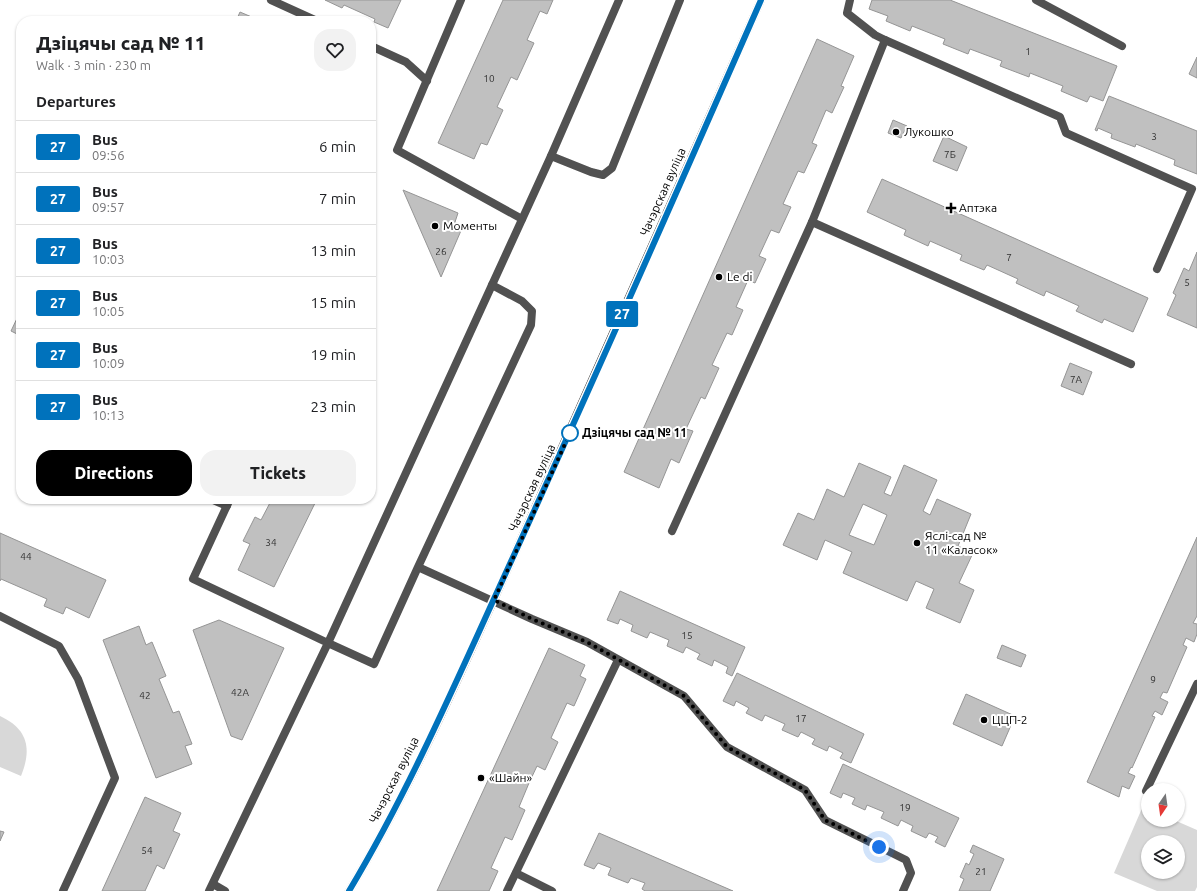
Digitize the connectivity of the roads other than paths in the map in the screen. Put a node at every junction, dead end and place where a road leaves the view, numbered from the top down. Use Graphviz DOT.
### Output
graph roads {
  1 [pos="271,0"];
  2 [pos="461,0"];
  3 [pos="619,0"];
  4 [pos="680,0"];
  5 [pos="761,0"];
  6 [pos="850,0"];
  7 [pos="1036,0"];
  8 [pos="306,16"];
  9 [pos="885,40"];
  10 [pos="1122,46"];
  11 [pos="376,48"];
  12 [pos="427,81"];
  13 [pos="551,156"];
  14 [pos="522,219"];
  15 [pos="812,222"];
  16 [pos="1158,270"];
  17 [pos="492,285"];
  18 [pos="1131,364"];
  19 [pos="228,504"];
  20 [pos="672,531"];
  21 [pos="418,567"];
  22 [pos="494,600"];
  23 [pos="0,616"];
  24 [pos="328,643"];
  25 [pos="618,660"];
  26 [pos="1197,684"];
  27 [pos="1150,783"];
  28 [pos="516,873"];
  29 [pos="211,888"];
  30 [pos="63,891"];
  31 [pos="225,891"];
  32 [pos="349,891"];
  33 [pos="507,891"];
  34 [pos="552,891"];
  35 [pos="903,891"];
  1 -- 8 [label="lane"];
  2 -- 12 [label="lane"];
  3 -- 13 [label="lane"];
  4 -- 13 [label="lane"];
  5 -- 22 [label="main road, Чачэрская вуліца"];
  6 -- 9 [label="lane"];
  7 -- 10 [label="lane"];
  9 -- 15 [label="lane"];
  9 -- 16 [label="lane"];
  11 -- 12 [label="lane"];
  12 -- 14 [label="lane"];
  13 -- 14 [label="lane"];
  14 -- 17 [label="lane"];
  15 -- 18 [label="lane"];
  15 -- 20 [label="lane"];
  17 -- 21 [label="lane"];
  17 -- 24 [label="lane"];
  19 -- 24 [label="lane"];
  21 -- 22 [label="lane"];
  21 -- 24 [label="lane"];
  22 -- 25 [label="lane"];
  22 -- 32 [label="main road, Чачэрская вуліца"];
  23 -- 30 [label="lane"];
  24 -- 29 [label="lane"];
  25 -- 28 [label="lane"];
  25 -- 35 [label="lane"];
  26 -- 27 [label="lane"];
  28 -- 33 [label="lane"];
  28 -- 34 [label="lane"];
  29 -- 31 [label="lane"];
}
